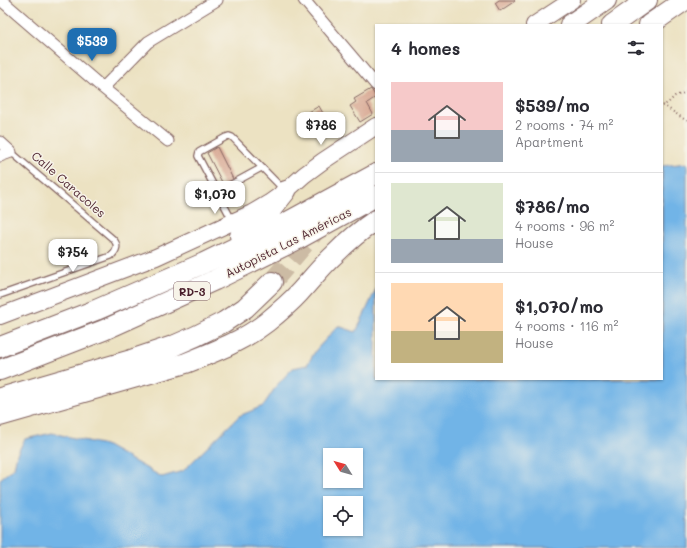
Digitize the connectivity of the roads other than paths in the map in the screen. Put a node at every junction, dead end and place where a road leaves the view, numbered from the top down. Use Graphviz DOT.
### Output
graph roads {
  1 [pos="1,0"];
  2 [pos="217,0"];
  3 [pos="304,0"];
  4 [pos="572,0"];
  5 [pos="606,0"];
  6 [pos="647,0"];
  7 [pos="685,0"];
  8 [pos="687,5"];
  9 [pos="536,24"];
  10 [pos="571,24"];
  11 [pos="613,24"];
  12 [pos="649,24"];
  13 [pos="663,25"];
  14 [pos="375,84"];
  15 [pos="103,88"];
  16 [pos="375,127"];
  17 [pos="168,141"];
  18 [pos="0,142"];
  19 [pos="11,152"];
  20 [pos="0,156"];
  21 [pos="261,168"];
  22 [pos="375,175"];
  23 [pos="286,191"];
  24 [pos="217,192"];
  25 [pos="375,197"];
  26 [pos="375,221"];
  27 [pos="233,222"];
  28 [pos="204,263"];
  29 [pos="272,282"];
  30 [pos="0,295"];
  31 [pos="0,316"];
  32 [pos="0,347"];
  33 [pos="0,370"];
  34 [pos="0,398"];
  35 [pos="0,416"];
  1 -- 15 [label="street"];
  2 -- 15 [label="street"];
  3 -- 14 [label="street"];
  4 -- 9 [label="main road"];
  5 -- 10 [label="highway"];
  6 -- 11 [label="highway"];
  7 -- 12 [label="highway"];
  8 -- 13 [label="highway"];
  15 -- 17 [label="street"];
  16 -- 23 [label="main road"];
  18 -- 19 [label="street, Calle Caracoles"];
  19 -- 20 [label="street"];
  19 -- 30 [label="lane, Calle Caracoles"];
  21 -- 23 [label="lane"];
  21 -- 24 [label="lane"];
  21 -- 24 [label="lane"];
  22 -- 28 [label="highway, Autopista Las Américas / RD-3"];
  23 -- 27 [label="main road"];
  23 -- 28 [label="highway"];
  24 -- 27 [label="lane"];
  25 -- 33 [label="highway, Autopista Las Américas / RD-3"];
  26 -- 35 [label="highway"];
  27 -- 31 [label="main road"];
  28 -- 32 [label="highway, Autopista Las Américas / RD-3"];
  29 -- 34 [label="highway"];
}
